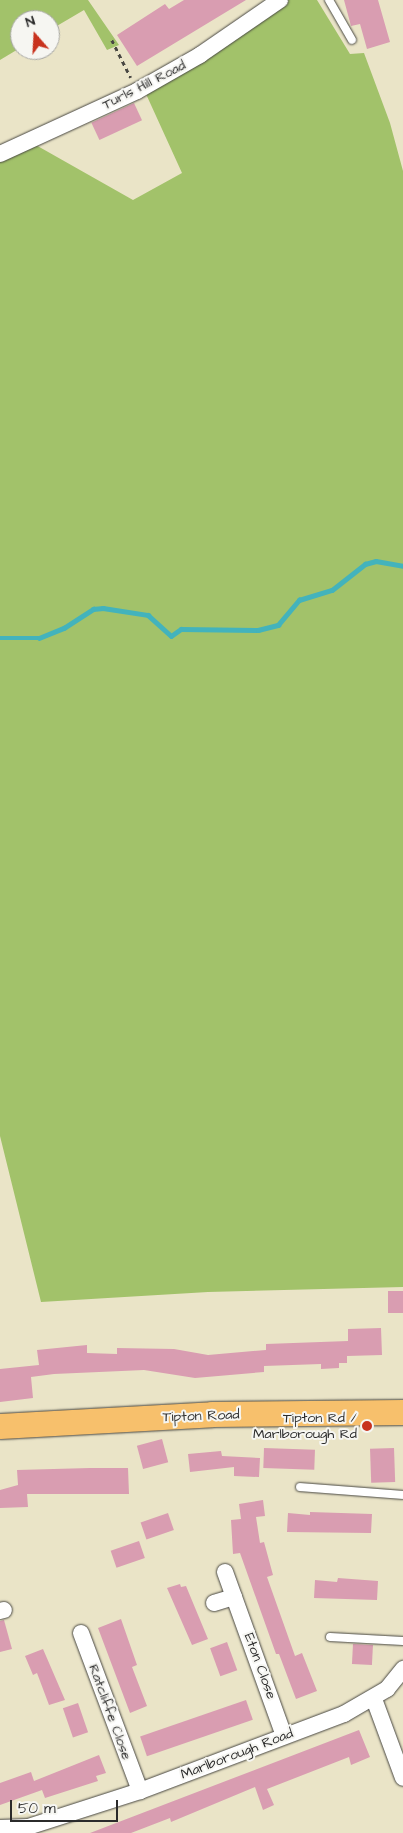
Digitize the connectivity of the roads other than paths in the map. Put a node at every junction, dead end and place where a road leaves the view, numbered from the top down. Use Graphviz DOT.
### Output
graph roads {
  1 [pos="280,0"];
  2 [pos="329,0"];
  3 [pos="352,40"];
  4 [pos="0,154"];
  5 [pos="403,1412"];
  6 [pos="0,1426"];
  7 [pos="300,1487"];
  8 [pos="403,1495"];
  9 [pos="225,1572"];
  10 [pos="234,1597"];
  11 [pos="214,1603"];
  12 [pos="81,1632"];
  13 [pos="330,1637"];
  14 [pos="403,1641"];
  15 [pos="403,1669"];
  16 [pos="374,1699"];
  17 [pos="284,1736"];
  18 [pos="403,1778"];
  19 [pos="140,1791"];
  20 [pos="0,1828"];
  1 -- 4 [label="street, Turls Hill Road"];
  2 -- 3 [label="lane"];
  5 -- 6 [label="main road, Tipton Road"];
  7 -- 8 [label="lane"];
  9 -- 10 [label="street, Eton Close"];
  10 -- 11 [label="street"];
  10 -- 17 [label="street, Eton Close"];
  12 -- 19 [label="street, Ratcliffe Close"];
  13 -- 14 [label="lane"];
  15 -- 16 [label="street, Marlborough Road"];
  16 -- 17 [label="street, Marlborough Road"];
  16 -- 18 [label="street"];
  17 -- 19 [label="street, Marlborough Road"];
  19 -- 20 [label="street, Marlborough Road"];
}
